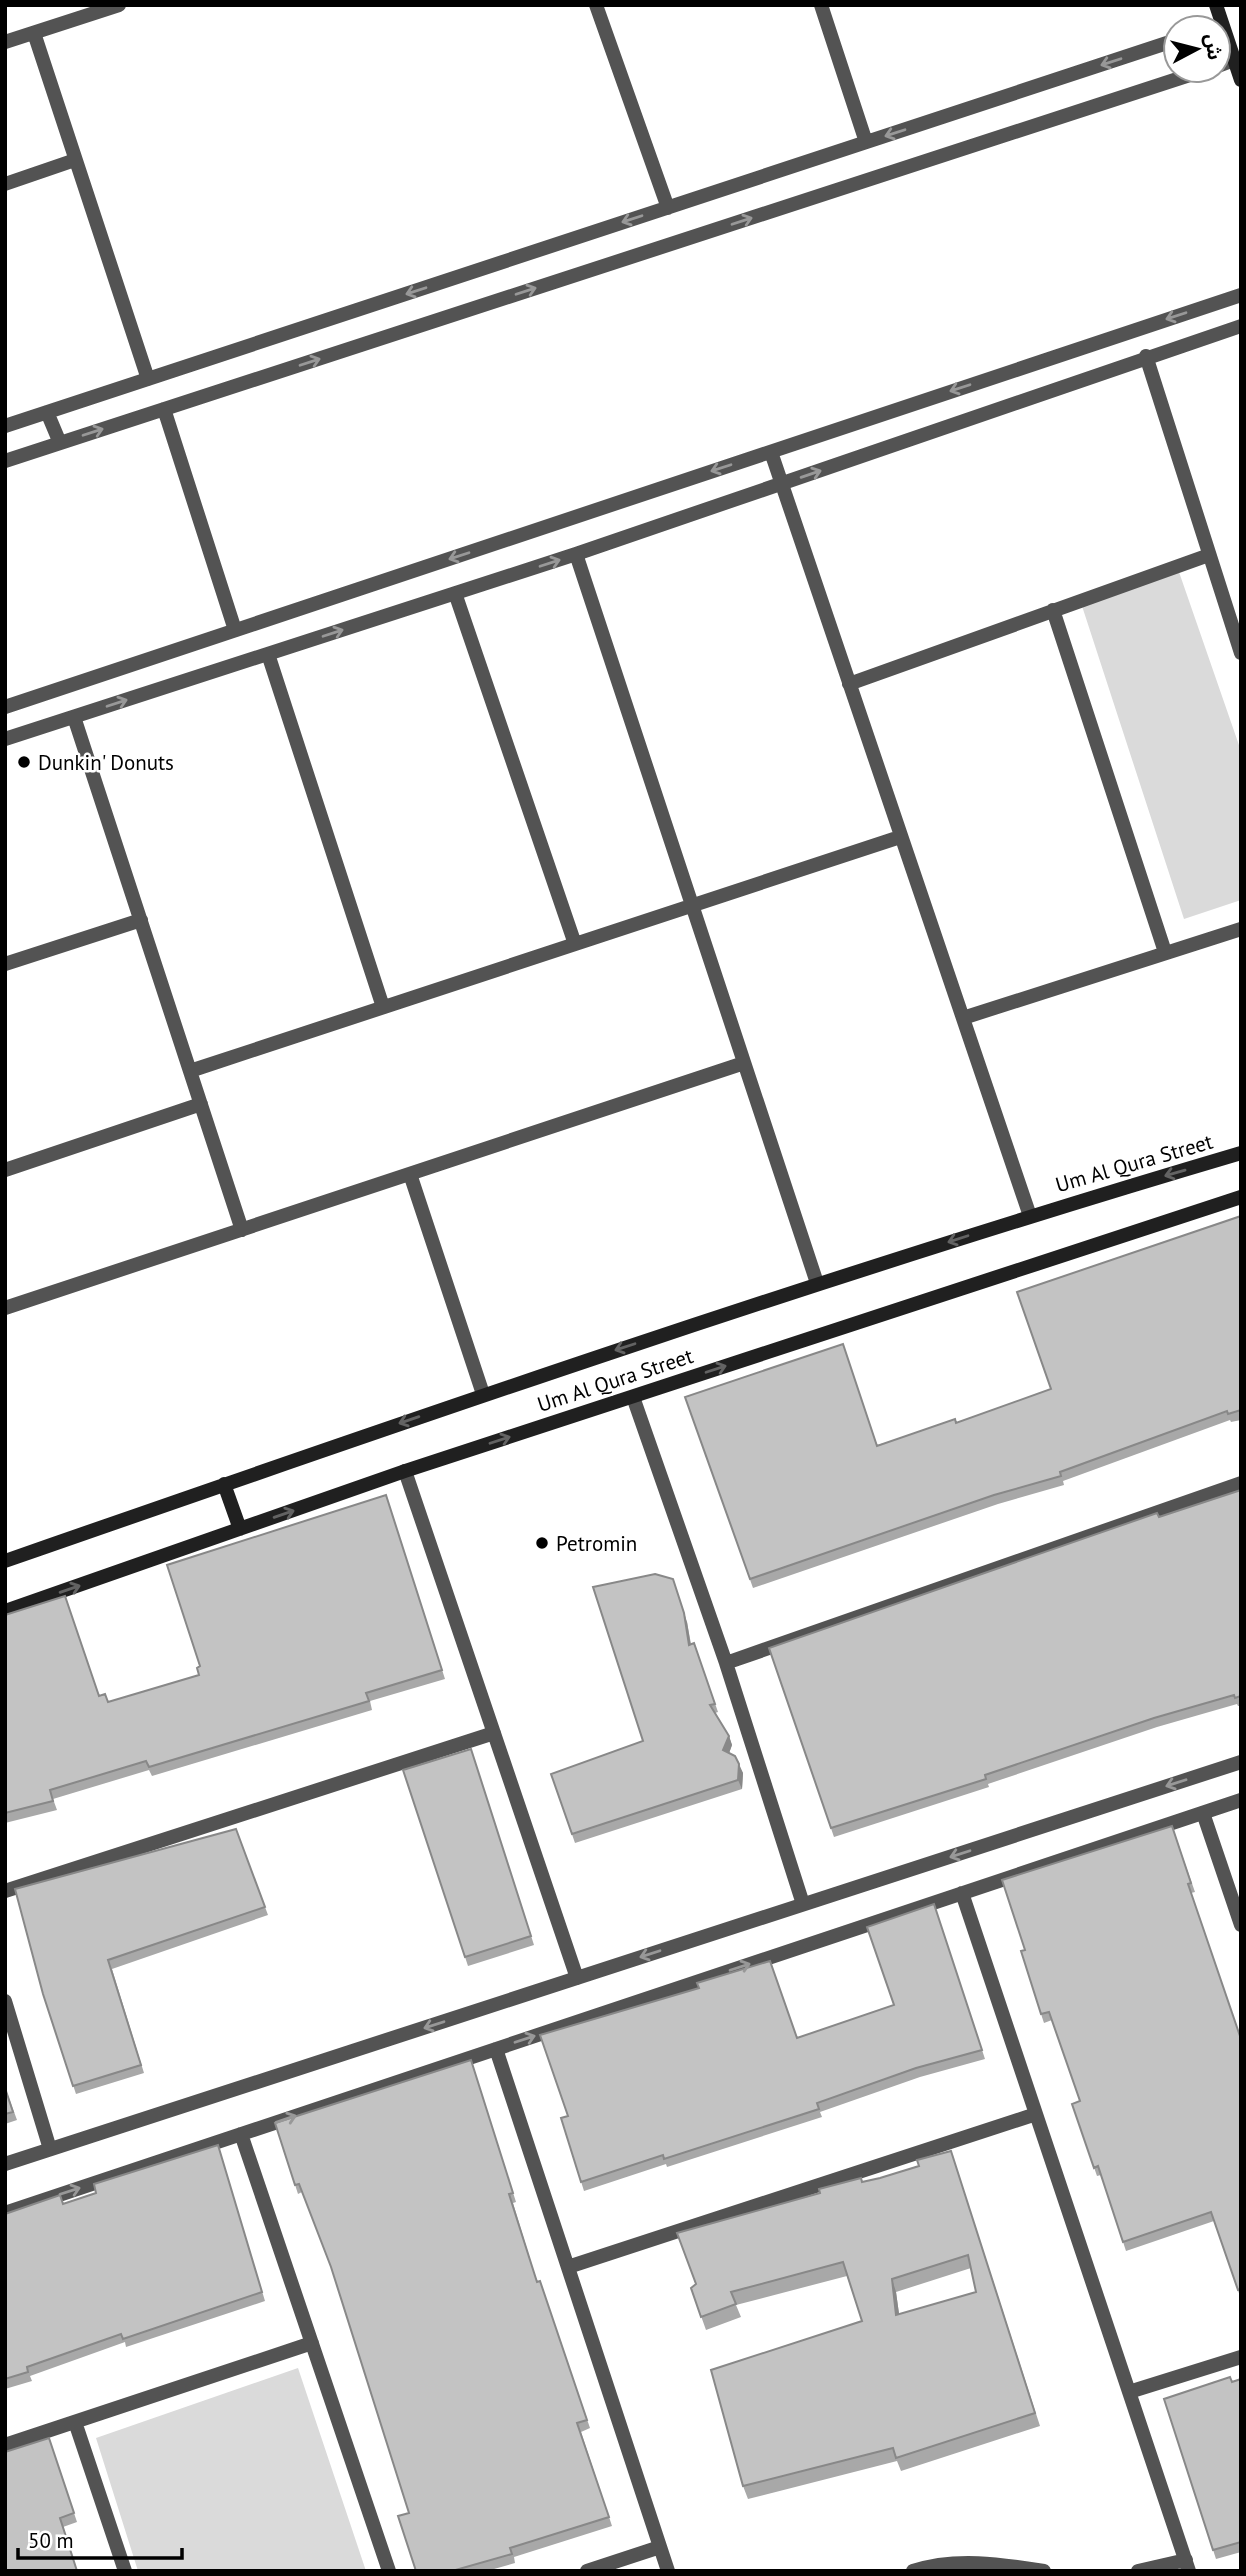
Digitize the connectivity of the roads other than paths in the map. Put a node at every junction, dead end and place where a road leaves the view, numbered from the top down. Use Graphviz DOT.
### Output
graph roads {
  1 [pos="119,5"];
  2 [pos="596,5"];
  3 [pos="821,5"];
  4 [pos="34,33"];
  5 [pos="5,43"];
  6 [pos="1162,45"];
  7 [pos="1232,56"];
  8 [pos="1234,60"];
  9 [pos="1241,80"];
  10 [pos="1162,84"];
  11 [pos="866,142"];
  12 [pos="75,160"];
  13 [pos="5,184"];
  14 [pos="668,208"];
  15 [pos="1241,295"];
  16 [pos="1241,326"];
  17 [pos="1146,356"];
  18 [pos="148,379"];
  19 [pos="164,409"];
  20 [pos="47,412"];
  21 [pos="5,426"];
  22 [pos="60,443"];
  23 [pos="771,452"];
  24 [pos="5,461"];
  25 [pos="780,485"];
  26 [pos="576,554"];
  27 [pos="1209,555"];
  28 [pos="455,593"];
  29 [pos="1053,610"];
  30 [pos="235,630"];
  31 [pos="1241,653"];
  32 [pos="268,654"];
  33 [pos="849,684"];
  34 [pos="5,707"];
  35 [pos="74,717"];
  36 [pos="5,739"];
  37 [pos="900,836"];
  38 [pos="692,906"];
  39 [pos="141,920"];
  40 [pos="1241,929"];
  41 [pos="575,944"];
  42 [pos="1166,952"];
  43 [pos="5,964"];
  44 [pos="383,1007"];
  45 [pos="962,1018"];
  46 [pos="744,1063"];
  47 [pos="190,1071"];
  48 [pos="201,1104"];
  49 [pos="1241,1153"];
  50 [pos="5,1170"];
  51 [pos="410,1174"];
  52 [pos="1241,1197"];
  53 [pos="1030,1216"];
  54 [pos="242,1230"];
  55 [pos="817,1283"];
  56 [pos="5,1308"];
  57 [pos="483,1394"];
  58 [pos="633,1397"];
  59 [pos="405,1471"];
  60 [pos="1241,1483"];
  61 [pos="224,1484"];
  62 [pos="240,1529"];
  63 [pos="5,1561"];
  64 [pos="5,1611"];
  65 [pos="726,1663"];
  66 [pos="494,1733"];
  67 [pos="1241,1762"];
  68 [pos="1241,1800"];
  69 [pos="1203,1812"];
  70 [pos="5,1891"];
  71 [pos="962,1893"];
  72 [pos="803,1905"];
  73 [pos="1241,1925"];
  74 [pos="577,1978"];
  75 [pos="5,2001"];
  76 [pos="496,2049"];
  77 [pos="1036,2114"];
  78 [pos="241,2134"];
  79 [pos="50,2149"];
  80 [pos="5,2164"];
  81 [pos="5,2213"];
  82 [pos="568,2267"];
  83 [pos="312,2343"];
  84 [pos="1241,2357"];
  85 [pos="1129,2392"];
  86 [pos="75,2422"];
  87 [pos="5,2445"];
  88 [pos="660,2547"];
  89 [pos="1187,2566"];
  90 [pos="125,2571"];
  91 [pos="388,2571"];
  92 [pos="587,2571"];
  93 [pos="667,2571"];
  94 [pos="913,2571"];
  95 [pos="1044,2571"];
  96 [pos="1138,2571"];
  1 -- 4 [label="street"];
  2 -- 14 [label="street"];
  3 -- 11 [label="street"];
  4 -- 5 [label="street"];
  4 -- 12 [label="street"];
  6 -- 11 [label="street, one-way"];
  7 -- 8 [label="main road"];
  8 -- 9 [label="main road"];
  19 -- 10 [label="street, one-way"];
  11 -- 14 [label="street"];
  12 -- 13 [label="street"];
  12 -- 18 [label="street"];
  14 -- 18 [label="street, one-way"];
  15 -- 23 [label="street, one-way"];
  16 -- 17 [label="street"];
  25 -- 17 [label="street, one-way"];
  17 -- 27 [label="street"];
  18 -- 20 [label="street"];
  22 -- 19 [label="street, one-way"];
  19 -- 30 [label="street"];
  20 -- 21 [label="street"];
  20 -- 22 [label="street"];
  22 -- 24 [label="street"];
  23 -- 25 [label="street"];
  23 -- 30 [label="street, one-way"];
  25 -- 26 [label="street"];
  25 -- 33 [label="street"];
  28 -- 26 [label="street, one-way"];
  26 -- 38 [label="street"];
  27 -- 29 [label="street"];
  27 -- 31 [label="street"];
  32 -- 28 [label="street, one-way"];
  28 -- 41 [label="street"];
  29 -- 33 [label="street"];
  29 -- 42 [label="street"];
  30 -- 34 [label="street"];
  35 -- 32 [label="street, one-way"];
  32 -- 44 [label="street"];
  33 -- 37 [label="street"];
  35 -- 36 [label="street"];
  35 -- 39 [label="street"];
  37 -- 38 [label="street"];
  37 -- 45 [label="street"];
  38 -- 41 [label="street"];
  38 -- 46 [label="street"];
  39 -- 43 [label="street"];
  39 -- 47 [label="street"];
  40 -- 42 [label="street"];
  41 -- 44 [label="street"];
  42 -- 45 [label="street"];
  44 -- 47 [label="street"];
  45 -- 53 [label="street"];
  46 -- 51 [label="street"];
  46 -- 55 [label="street"];
  47 -- 48 [label="street"];
  48 -- 50 [label="street"];
  48 -- 54 [label="street"];
  49 -- 53 [label="main road, Um Al Qura Street, one-way"];
  51 -- 54 [label="street"];
  51 -- 57 [label="street"];
  58 -- 52 [label="main road, Um Al Qura Street, one-way"];
  53 -- 55 [label="main road, Um Al Qura Street, one-way"];
  54 -- 56 [label="street"];
  55 -- 57 [label="main road, Um Al Qura Street, one-way"];
  57 -- 61 [label="main road, Um Al Qura Street, one-way"];
  59 -- 58 [label="main road, Um Al Qura Street, one-way"];
  58 -- 65 [label="street"];
  62 -- 59 [label="main road, Um Al Qura Street, one-way"];
  59 -- 66 [label="street"];
  60 -- 65 [label="street"];
  61 -- 62 [label="main road"];
  61 -- 63 [label="main road, Um Al Qura Street"];
  64 -- 62 [label="main road, Um Al Qura Street, one-way"];
  65 -- 72 [label="street"];
  66 -- 70 [label="street"];
  66 -- 74 [label="street"];
  67 -- 72 [label="street, one-way"];
  68 -- 69 [label="street"];
  69 -- 71 [label="street"];
  69 -- 73 [label="street"];
  76 -- 71 [label="street, one-way"];
  71 -- 77 [label="street"];
  72 -- 74 [label="street, one-way"];
  74 -- 79 [label="street, one-way"];
  75 -- 79 [label="street"];
  78 -- 76 [label="street, one-way"];
  76 -- 82 [label="street"];
  77 -- 82 [label="street"];
  77 -- 85 [label="street"];
  81 -- 78 [label="street, one-way"];
  78 -- 83 [label="street"];
  79 -- 80 [label="street"];
  82 -- 88 [label="street"];
  83 -- 86 [label="street"];
  83 -- 91 [label="street"];
  84 -- 85 [label="street"];
  85 -- 89 [label="street"];
  86 -- 87 [label="street"];
  86 -- 90 [label="street"];
  88 -- 92 [label="street"];
  88 -- 93 [label="street"];
  89 -- 96 [label="street"];
  94 -- 95 [label="street"];
}
